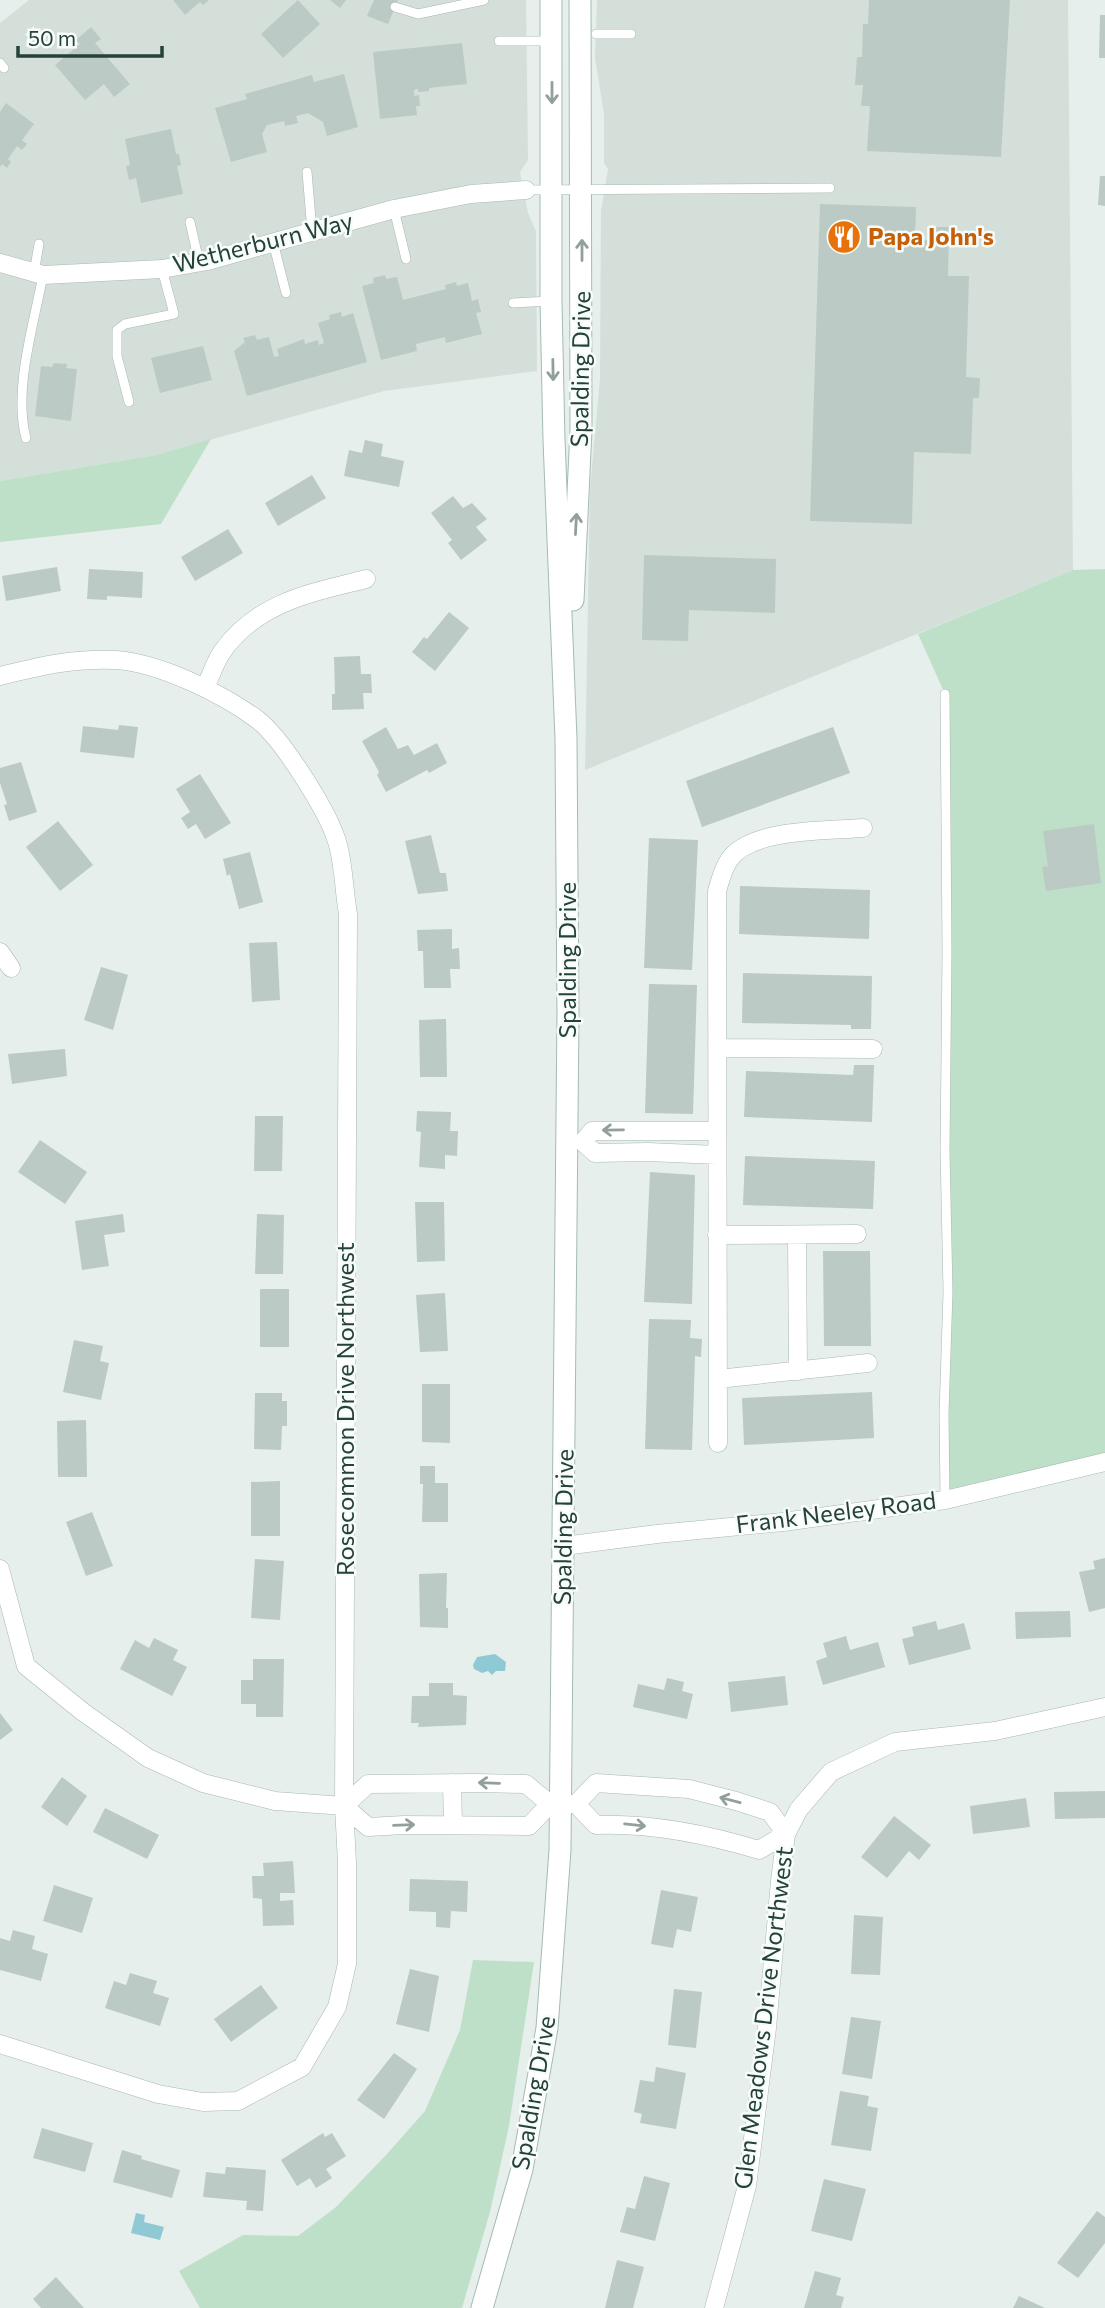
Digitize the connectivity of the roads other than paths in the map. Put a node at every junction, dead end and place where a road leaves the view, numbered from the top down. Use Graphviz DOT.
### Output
graph roads {
  1 [pos="484,0"];
  2 [pos="551,0"];
  3 [pos="580,0"];
  4 [pos="394,7"];
  5 [pos="596,34"];
  6 [pos="632,34"];
  7 [pos="499,41"];
  8 [pos="551,41"];
  9 [pos="307,172"];
  10 [pos="830,188"];
  11 [pos="553,189"];
  12 [pos="526,190"];
  13 [pos="582,190"];
  14 [pos="394,209"];
  15 [pos="190,222"];
  16 [pos="312,231"];
  17 [pos="273,242"];
  18 [pos="39,244"];
  19 [pos="406,259"];
  20 [pos="199,262"];
  21 [pos="0,263"];
  22 [pos="162,269"];
  23 [pos="38,274"];
  24 [pos="286,293"];
  25 [pos="551,301"];
  26 [pos="513,303"];
  27 [pos="130,402"];
  28 [pos="26,438"];
  29 [pos="366,579"];
  30 [pos="0,676"];
  31 [pos="205,687"];
  32 [pos="945,694"];
  33 [pos="566,739"];
  34 [pos="863,828"];
  35 [pos="0,951"];
  36 [pos="11,968"];
  37 [pos="718,1048"];
  38 [pos="873,1049"];
  39 [pos="717,1131"];
  40 [pos="576,1142"];
  41 [pos="717,1155"];
  42 [pos="857,1234"];
  43 [pos="718,1235"];
  44 [pos="797,1235"];
  45 [pos="868,1363"];
  46 [pos="798,1371"];
  47 [pos="718,1379"];
  48 [pos="718,1443"];
  49 [pos="1105,1462"];
  50 [pos="945,1500"];
  51 [pos="564,1546"];
  52 [pos="0,1569"];
  53 [pos="3,1596"];
  54 [pos="1105,1707"];
  55 [pos="452,1783"];
  56 [pos="562,1804"];
  57 [pos="344,1806"];
  58 [pos="453,1825"];
  59 [pos="786,1834"];
  60 [pos="0,2044"];
  61 [pos="482,2308"];
  62 [pos="714,2308"];
  1 -- 4 [label="lane"];
  2 -- 8 [label="main road, Spalding Drive"];
  3 -- 13 [label="main road, Spalding Drive"];
  5 -- 6 [label="lane"];
  7 -- 8 [label="lane"];
  8 -- 11 [label="main road, Spalding Drive, one-way"];
  9 -- 16 [label="lane"];
  10 -- 13 [label="lane"];
  11 -- 12 [label="lane"];
  11 -- 13 [label="lane"];
  11 -- 25 [label="main road, Spalding Drive"];
  12 -- 14 [label="street, Wetherburn Way"];
  33 -- 13 [label="main road, Spalding Drive, one-way"];
  14 -- 16 [label="street, Wetherburn Way"];
  14 -- 19 [label="lane"];
  15 -- 20 [label="lane"];
  16 -- 17 [label="street, Wetherburn Way"];
  17 -- 20 [label="street, Wetherburn Way"];
  17 -- 24 [label="lane"];
  18 -- 23 [label="lane"];
  20 -- 22 [label="street, Wetherburn Way"];
  21 -- 23 [label="street, Wetherburn Way"];
  22 -- 23 [label="street, Wetherburn Way"];
  22 -- 27 [label="lane"];
  23 -- 28 [label="lane"];
  25 -- 26 [label="lane"];
  25 -- 33 [label="main road, Spalding Drive, one-way"];
  29 -- 31 [label="street"];
  30 -- 31 [label="street, Rosecommon Drive Northwest"];
  31 -- 57 [label="street, Rosecommon Drive Northwest"];
  32 -- 50 [label="lane"];
  33 -- 40 [label="main road, Spalding Drive"];
  34 -- 37 [label="street"];
  35 -- 36 [label="street"];
  37 -- 38 [label="street"];
  37 -- 39 [label="street"];
  39 -- 40 [label="street, one-way"];
  39 -- 41 [label="street"];
  40 -- 41 [label="street"];
  40 -- 51 [label="main road, Spalding Drive"];
  41 -- 43 [label="street"];
  42 -- 44 [label="street"];
  43 -- 44 [label="street"];
  43 -- 47 [label="street"];
  44 -- 46 [label="street"];
  45 -- 46 [label="street"];
  46 -- 47 [label="street"];
  47 -- 48 [label="street"];
  49 -- 50 [label="street, Frank Neeley Road"];
  50 -- 51 [label="street, Frank Neeley Road"];
  51 -- 56 [label="main road, Spalding Drive"];
  52 -- 53 [label="street"];
  53 -- 57 [label="street"];
  54 -- 59 [label="street, Glen Meadows Drive Northwest"];
  56 -- 55 [label="street, one-way"];
  55 -- 57 [label="street"];
  55 -- 58 [label="street"];
  56 -- 58 [label="street"];
  56 -- 59 [label="street, one-way"];
  59 -- 56 [label="street, one-way"];
  56 -- 61 [label="main road, Spalding Drive"];
  57 -- 58 [label="street, one-way"];
  57 -- 60 [label="street, Rosecommon Drive Northwest"];
  59 -- 62 [label="street, Glen Meadows Drive Northwest"];
}
